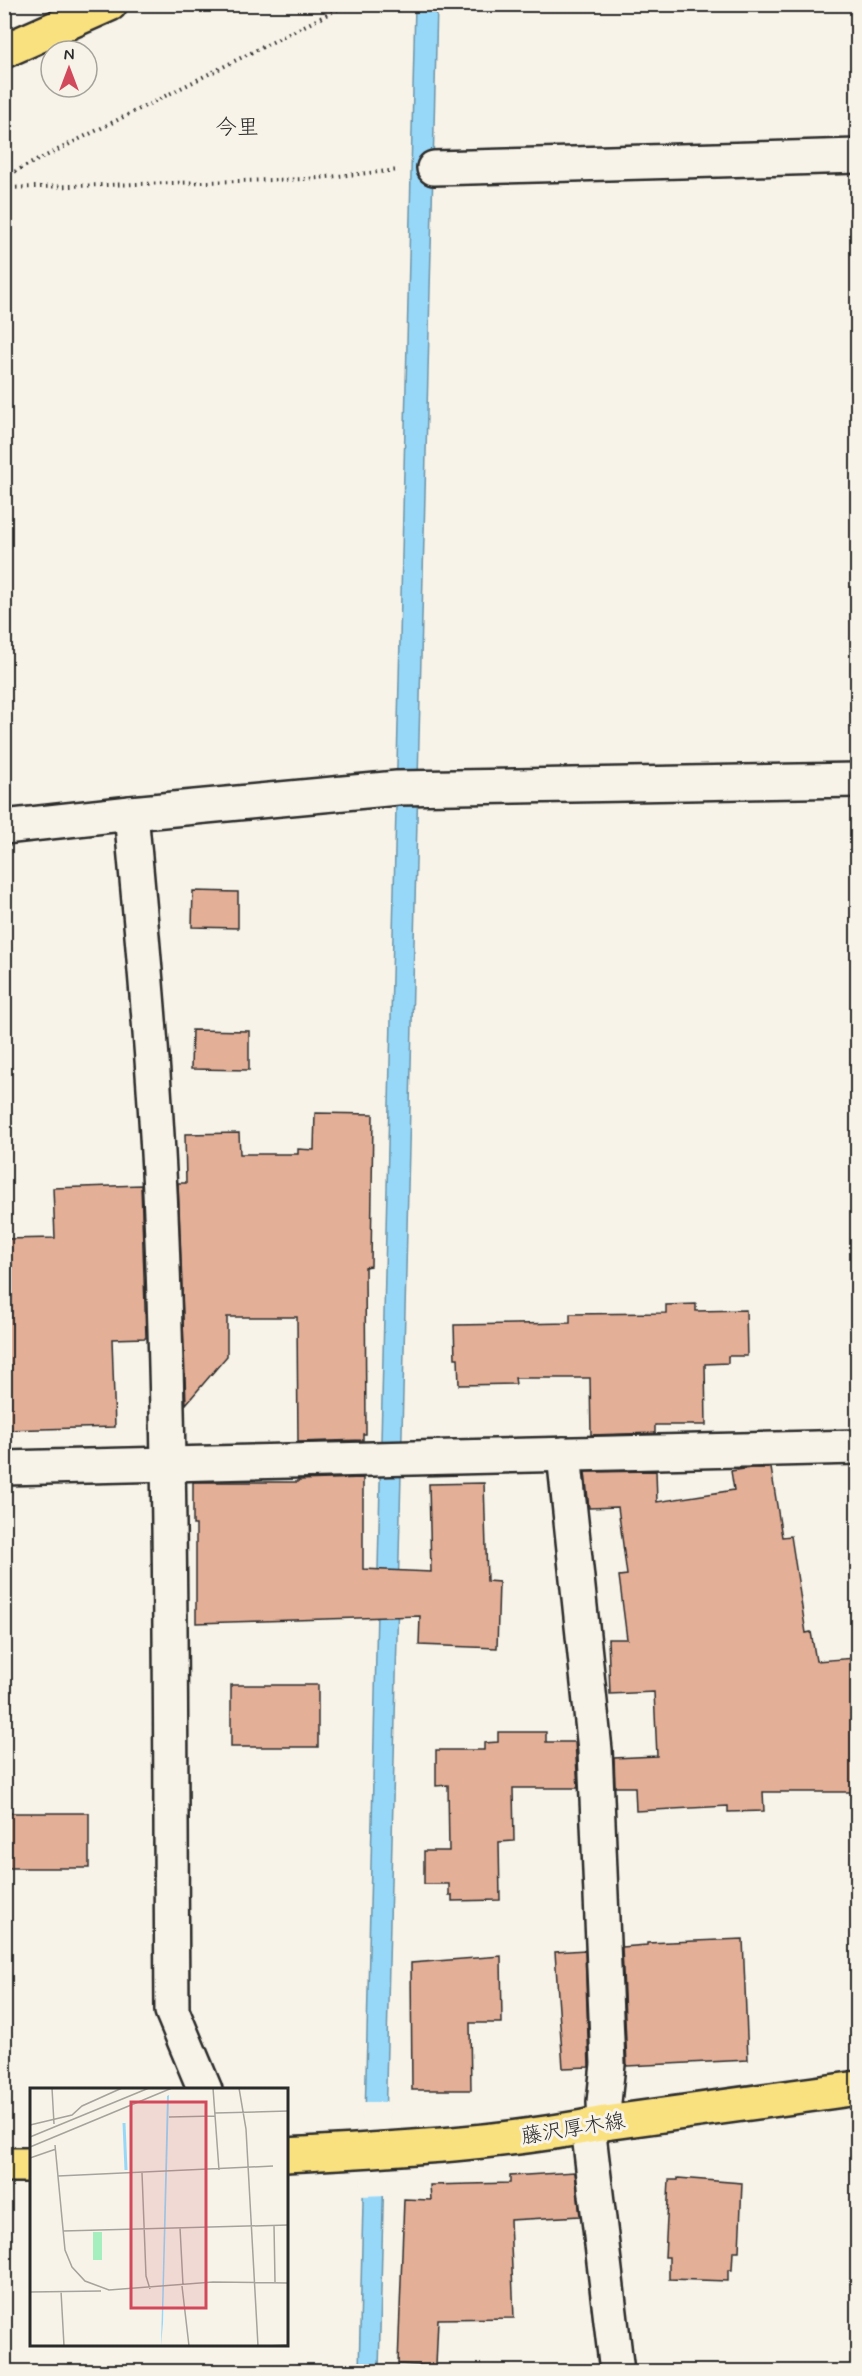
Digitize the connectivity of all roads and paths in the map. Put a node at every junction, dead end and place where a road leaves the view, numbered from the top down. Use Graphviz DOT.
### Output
graph roads {
  1 [pos="110,4"];
  2 [pos="348,4"];
  3 [pos="4,51"];
  4 [pos="858,156"];
  5 [pos="435,168"];
  6 [pos="401,170"];
  7 [pos="4,177"];
  8 [pos="4,188"];
  9 [pos="858,780"];
  10 [pos="131,813"];
  11 [pos="4,827"];
  12 [pos="858,1447"];
  13 [pos="564,1454"];
  14 [pos="168,1463"];
  15 [pos="4,1468"];
  16 [pos="204,2088"];
  17 [pos="858,2088"];
  18 [pos="597,2124"];
  19 [pos="288,2155"];
  20 [pos="30,2164"];
  21 [pos="4,2165"];
  22 [pos="617,2372"];
  1 -- 3 [label="main road"];
  2 -- 7 [label="path"];
  4 -- 5 [label="street"];
  6 -- 8 [label="path"];
  9 -- 10 [label="street"];
  10 -- 11 [label="street"];
  10 -- 14 [label="street"];
  12 -- 13 [label="street"];
  13 -- 14 [label="street"];
  13 -- 18 [label="street"];
  14 -- 15 [label="street"];
  14 -- 16 [label="street"];
  17 -- 18 [label="main road, 藤沢厚木線"];
  18 -- 19 [label="main road, 藤沢厚木線"];
  18 -- 22 [label="street"];
  20 -- 21 [label="main road"];
}
